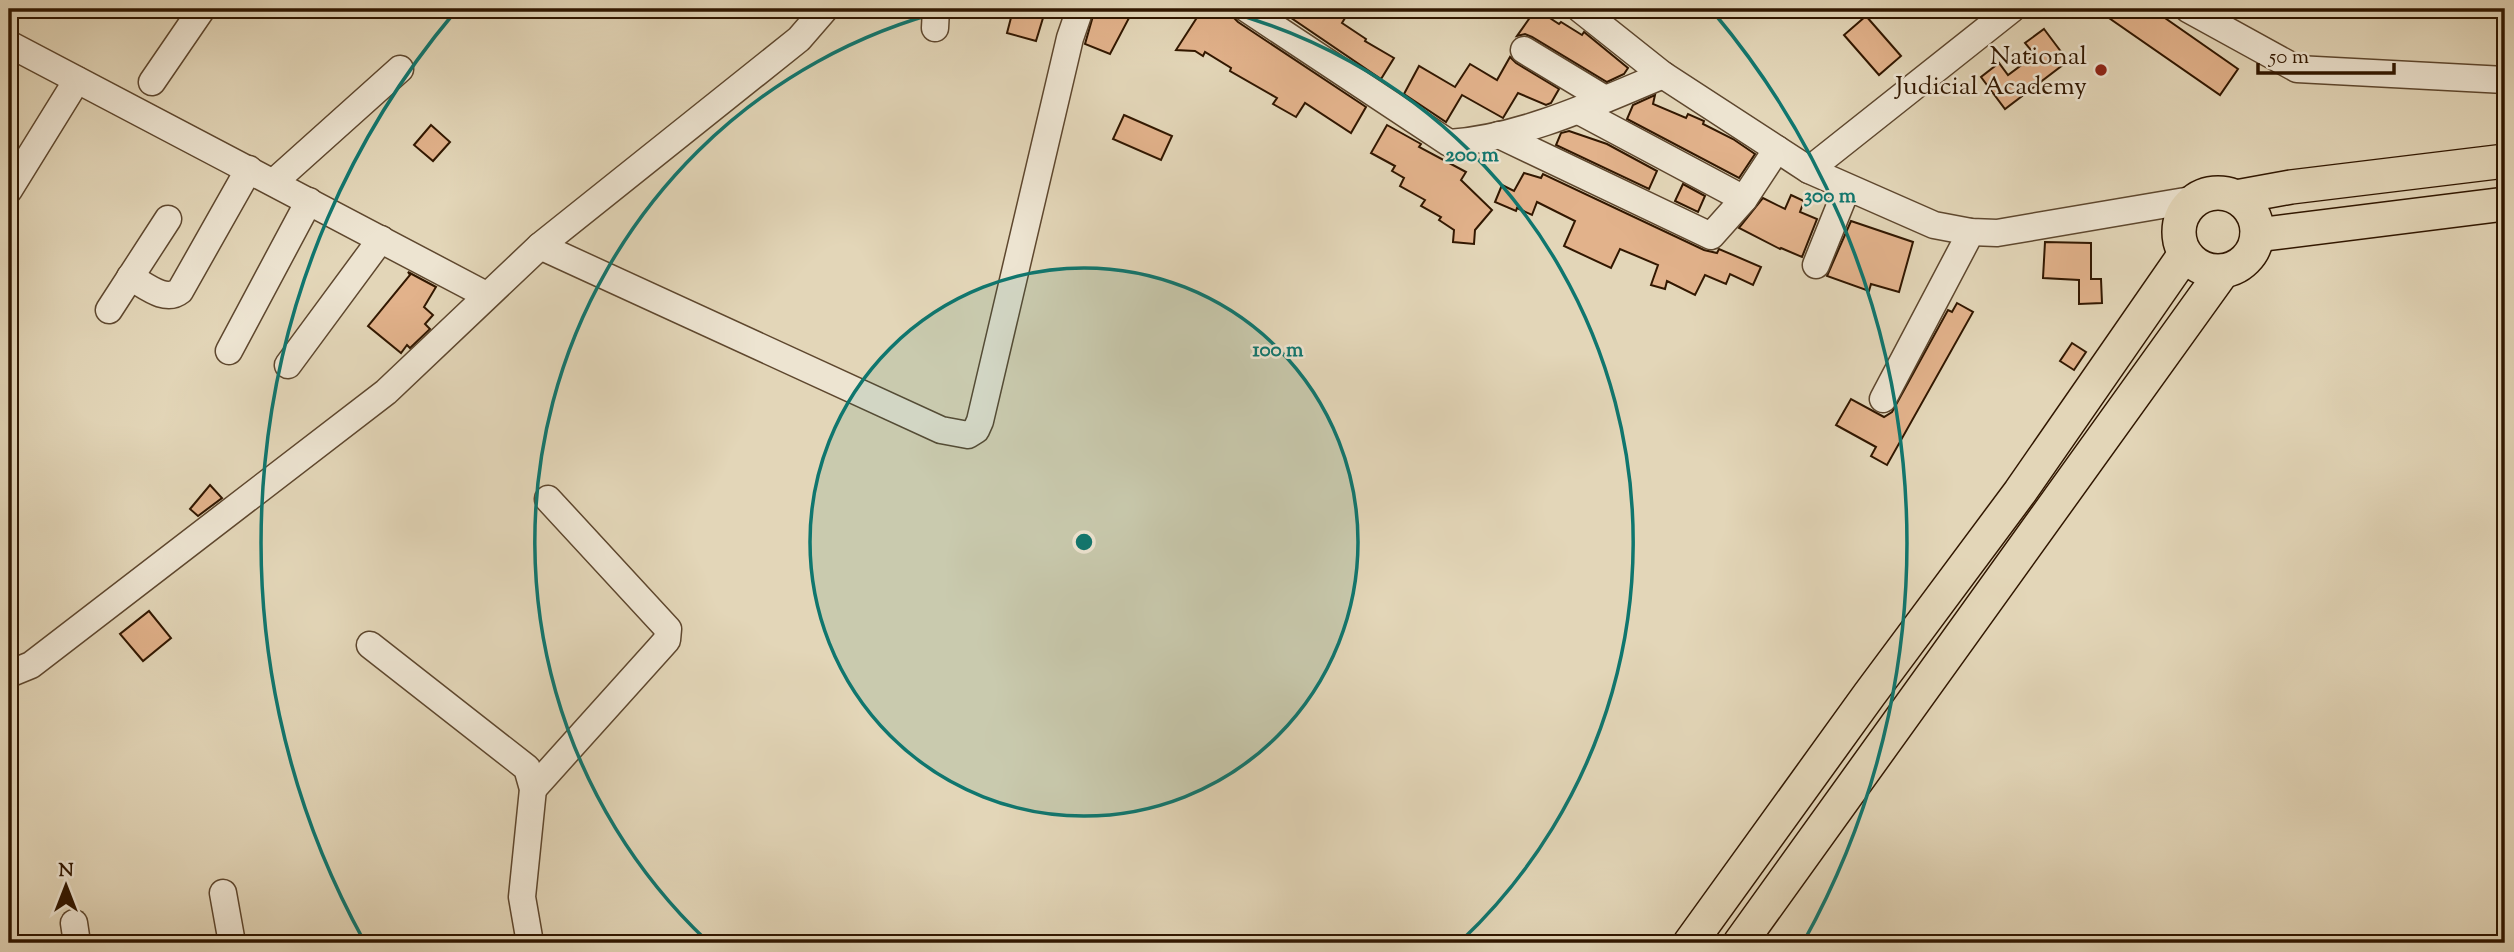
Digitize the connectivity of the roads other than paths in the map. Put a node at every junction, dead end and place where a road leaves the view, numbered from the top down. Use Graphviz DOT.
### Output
graph roads {
  1 [pos="202,9"];
  2 [pos="825,9"];
  3 [pos="1080,9"];
  4 [pos="1247,9"];
  5 [pos="1580,9"];
  6 [pos="2012,9"];
  7 [pos="2188,9"];
  8 [pos="9,44"];
  9 [pos="1524,50"];
  10 [pos="400,69"];
  11 [pos="1663,75"];
  12 [pos="77,80"];
  13 [pos="2505,80"];
  14 [pos="152,82"];
  15 [pos="1605,99"];
  16 [pos="1579,111"];
  17 [pos="1499,135"];
  18 [pos="1777,149"];
  19 [pos="2505,161"];
  20 [pos="249,169"];
  21 [pos="1809,170"];
  22 [pos="274,182"];
  23 [pos="1847,188"];
  24 [pos="9,190"];
  25 [pos="2236,197"];
  26 [pos="1744,199"];
  27 [pos="2197,199"];
  28 [pos="309,201"];
  29 [pos="2505,204"];
  30 [pos="169,219"];
  31 [pos="1971,232"];
  32 [pos="2257,236"];
  33 [pos="381,239"];
  34 [pos="540,246"];
  35 [pos="2185,254"];
  36 [pos="1816,265"];
  37 [pos="2223,271"];
  38 [pos="130,277"];
  39 [pos="486,295"];
  40 [pos="109,310"];
  41 [pos="229,351"];
  42 [pos="288,365"];
  43 [pos="1883,399"];
  44 [pos="548,499"];
  45 [pos="370,645"];
  46 [pos="9,674"];
  47 [pos="533,789"];
  48 [pos="223,893"];
  49 [pos="232,943"];
  50 [pos="530,943"];
  51 [pos="1690,943"];
  52 [pos="1740,943"];
  1 -- 14 [label="street"];
  2 -- 34 [label="street"];
  3 -- 34 [label="street"];
  4 -- 17 [label="street"];
  5 -- 11 [label="street"];
  6 -- 21 [label="street"];
  7 -- 13 [label="street"];
  8 -- 12 [label="street"];
  9 -- 15 [label="street"];
  10 -- 22 [label="street"];
  11 -- 15 [label="street"];
  11 -- 18 [label="street"];
  12 -- 20 [label="street"];
  12 -- 24 [label="street"];
  15 -- 16 [label="street"];
  16 -- 17 [label="street"];
  16 -- 26 [label="street"];
  17 -- 26 [label="street"];
  18 -- 21 [label="street"];
  18 -- 26 [label="street"];
  19 -- 25 [label="main road"];
  20 -- 22 [label="street"];
  20 -- 38 [label="street"];
  21 -- 23 [label="street"];
  22 -- 28 [label="street"];
  23 -- 31 [label="street"];
  23 -- 36 [label="street"];
  25 -- 27 [label="main road"];
  25 -- 32 [label="main road"];
  27 -- 31 [label="street"];
  27 -- 35 [label="main road"];
  28 -- 33 [label="street"];
  28 -- 41 [label="street"];
  29 -- 32 [label="main road"];
  30 -- 38 [label="street"];
  31 -- 43 [label="street"];
  32 -- 37 [label="main road"];
  33 -- 39 [label="street"];
  33 -- 42 [label="street"];
  34 -- 39 [label="street"];
  35 -- 37 [label="main road"];
  35 -- 51 [label="main road"];
  37 -- 52 [label="main road"];
  38 -- 40 [label="street"];
  39 -- 46 [label="street"];
  44 -- 47 [label="street"];
  45 -- 47 [label="street"];
  47 -- 50 [label="street"];
  48 -- 49 [label="street"];
}
